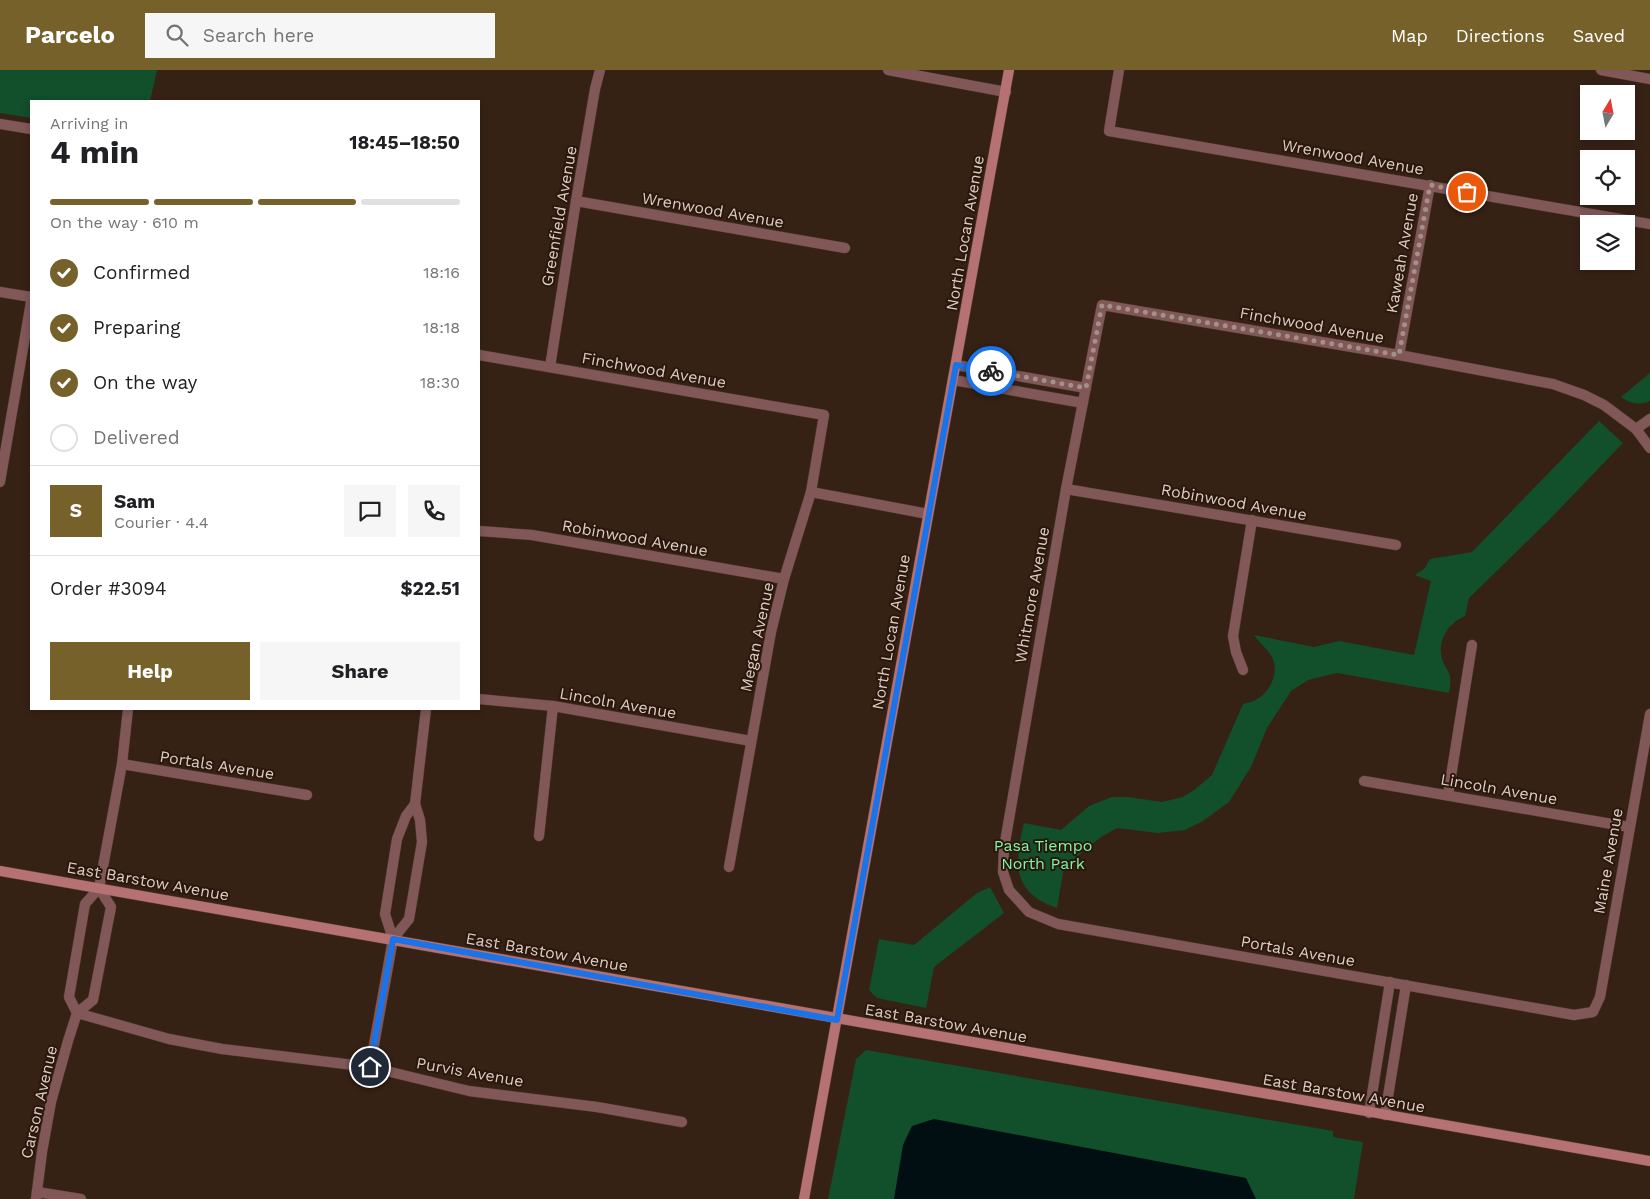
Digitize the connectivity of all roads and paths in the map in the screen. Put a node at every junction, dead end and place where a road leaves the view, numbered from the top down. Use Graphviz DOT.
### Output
graph roads {
  1 [pos="600,70"];
  2 [pos="888,70"];
  3 [pos="1009,70"];
  4 [pos="1119,70"];
  5 [pos="1601,70"];
  6 [pos="1650,78"];
  7 [pos="1006,92"];
  8 [pos="0,124"];
  9 [pos="30,129"];
  10 [pos="1430,185"];
  11 [pos="576,201"];
  12 [pos="1650,224"];
  13 [pos="844,248"];
  14 [pos="0,292"];
  15 [pos="30,297"];
  16 [pos="1102,305"];
  17 [pos="30,308"];
  18 [pos="480,355"];
  19 [pos="1399,355"];
  20 [pos="956,365"];
  21 [pos="550,367"];
  22 [pos="953,380"];
  23 [pos="1086,388"];
  24 [pos="1083,403"];
  25 [pos="824,415"];
  26 [pos="1650,419"];
  27 [pos="1636,429"];
  28 [pos="1650,448"];
  29 [pos="0,482"];
  30 [pos="1066,489"];
  31 [pos="811,492"];
  32 [pos="928,514"];
  33 [pos="1252,520"];
  34 [pos="480,531"];
  35 [pos="1396,545"];
  36 [pos="784,579"];
  37 [pos="1472,646"];
  38 [pos="1243,670"];
  39 [pos="480,699"];
  40 [pos="553,706"];
  41 [pos="128,710"];
  42 [pos="426,710"];
  43 [pos="1650,714"];
  44 [pos="751,741"];
  45 [pos="122,764"];
  46 [pos="1364,781"];
  47 [pos="307,795"];
  48 [pos="1448,795"];
  49 [pos="415,804"];
  50 [pos="1629,827"];
  51 [pos="539,836"];
  52 [pos="729,867"];
  53 [pos="0,871"];
  54 [pos="99,888"];
  55 [pos="1009,890"];
  56 [pos="393,939"];
  57 [pos="1390,982"];
  58 [pos="1406,985"];
  59 [pos="77,1012"];
  60 [pos="1593,1012"];
  61 [pos="837,1020"];
  62 [pos="370,1067"];
  63 [pos="1369,1113"];
  64 [pos="1385,1116"];
  65 [pos="682,1122"];
  66 [pos="1650,1161"];
  67 [pos="37,1195"];
  68 [pos="81,1199"];
  69 [pos="804,1199"];
  1 -- 11 [label="street, Greenfield Avenue"];
  2 -- 7 [label="street"];
  3 -- 7 [label="street, North Locan Avenue"];
  4 -- 10 [label="street, Wrenwood Avenue"];
  5 -- 6 [label="street"];
  7 -- 20 [label="street, North Locan Avenue"];
  8 -- 9 [label="street"];
  10 -- 12 [label="street, Wrenwood Avenue"];
  10 -- 19 [label="street, Kaweah Avenue"];
  11 -- 13 [label="street, Wrenwood Avenue"];
  11 -- 21 [label="street, Greenfield Avenue"];
  14 -- 15 [label="street"];
  16 -- 19 [label="street, Finchwood Avenue"];
  16 -- 23 [label="street, Whitmore Avenue"];
  17 -- 29 [label="street"];
  18 -- 21 [label="street, Finchwood Avenue"];
  19 -- 27 [label="street, Finchwood Avenue"];
  20 -- 22 [label="street, North Locan Avenue"];
  20 -- 23 [label="street"];
  21 -- 25 [label="street, Finchwood Avenue"];
  22 -- 24 [label="street"];
  22 -- 32 [label="street, North Locan Avenue"];
  23 -- 24 [label="street, Whitmore Avenue"];
  24 -- 30 [label="street, Whitmore Avenue"];
  25 -- 31 [label="street, Megan Avenue"];
  26 -- 27 [label="street"];
  27 -- 28 [label="street"];
  30 -- 33 [label="street, Robinwood Avenue"];
  30 -- 55 [label="street, Whitmore Avenue"];
  31 -- 32 [label="street"];
  31 -- 36 [label="street, Megan Avenue"];
  32 -- 61 [label="street, North Locan Avenue"];
  33 -- 35 [label="street, Robinwood Avenue"];
  33 -- 38 [label="street"];
  34 -- 36 [label="street, Robinwood Avenue"];
  36 -- 44 [label="street, Megan Avenue"];
  37 -- 48 [label="street"];
  39 -- 40 [label="street, Lincoln Avenue"];
  40 -- 44 [label="street, Lincoln Avenue"];
  40 -- 51 [label="street"];
  41 -- 45 [label="street"];
  42 -- 49 [label="street"];
  43 -- 50 [label="street, Maine Avenue"];
  44 -- 52 [label="street, Megan Avenue"];
  45 -- 47 [label="street, Portals Avenue"];
  45 -- 54 [label="street"];
  46 -- 48 [label="street, Lincoln Avenue"];
  48 -- 50 [label="street, Lincoln Avenue"];
  49 -- 56 [label="street"];
  49 -- 56 [label="street"];
  50 -- 60 [label="street, Maine Avenue"];
  53 -- 54 [label="street, East Barstow Avenue"];
  54 -- 56 [label="street, East Barstow Avenue"];
  54 -- 59 [label="street"];
  54 -- 59 [label="street, Carson Avenue"];
  55 -- 57 [label="street, Portals Avenue"];
  56 -- 61 [label="street, East Barstow Avenue"];
  56 -- 62 [label="street"];
  57 -- 58 [label="street, Portals Avenue"];
  57 -- 63 [label="street"];
  58 -- 60 [label="street, Portals Avenue"];
  58 -- 64 [label="street"];
  59 -- 62 [label="street, Purvis Avenue"];
  59 -- 67 [label="street, Carson Avenue"];
  61 -- 63 [label="street, East Barstow Avenue"];
  61 -- 69 [label="street, North Locan Avenue"];
  62 -- 65 [label="street, Purvis Avenue"];
  63 -- 64 [label="street, East Barstow Avenue"];
  64 -- 66 [label="street, East Barstow Avenue"];
  67 -- 68 [label="street"];
}
